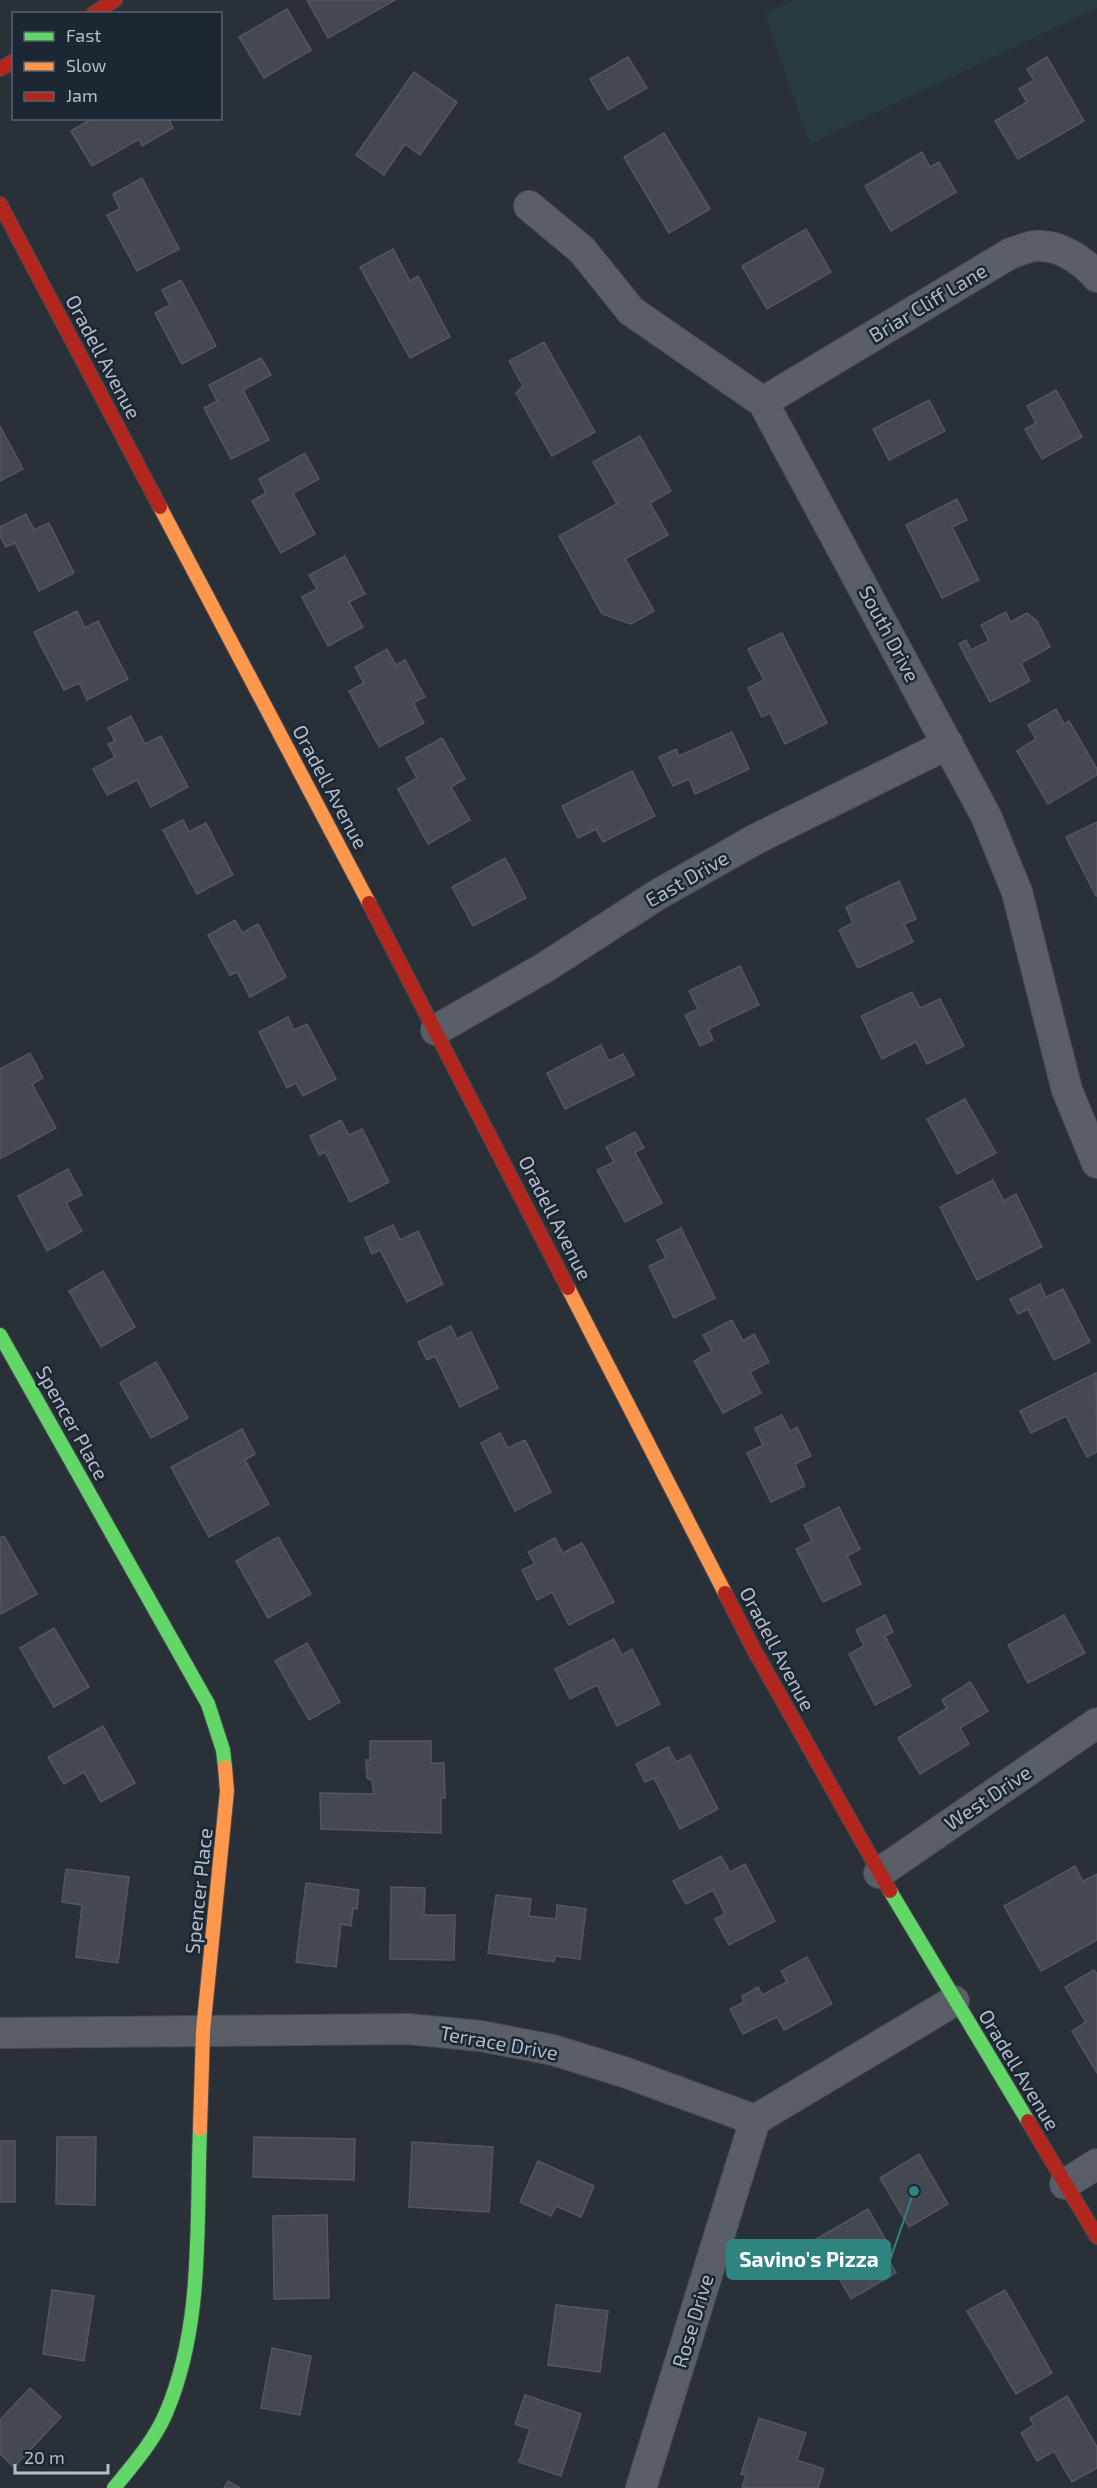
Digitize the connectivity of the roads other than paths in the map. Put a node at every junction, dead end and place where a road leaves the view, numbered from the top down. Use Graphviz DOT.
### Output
graph roads {
  1 [pos="115,0"];
  2 [pos="96,12"];
  3 [pos="0,204"];
  4 [pos="529,206"];
  5 [pos="1097,277"];
  6 [pos="763,402"];
  7 [pos="948,744"];
  8 [pos="436,1030"];
  9 [pos="1097,1163"];
  10 [pos="0,1335"];
  11 [pos="1097,1723"];
  12 [pos="879,1873"];
  13 [pos="954,2001"];
  14 [pos="203,2031"];
  15 [pos="0,2033"];
  16 [pos="755,2120"];
  17 [pos="1097,2164"];
  18 [pos="1065,2184"];
  19 [pos="1097,2237"];
  20 [pos="114,2488"];
  21 [pos="641,2488"];
  1 -- 2 [label="main road"];
  3 -- 8 [label="main road, Oradell Avenue"];
  4 -- 6 [label="street, South Drive"];
  5 -- 6 [label="street, Briar Cliff Lane"];
  6 -- 7 [label="street, South Drive"];
  7 -- 8 [label="street, East Drive"];
  7 -- 9 [label="street, South Drive"];
  8 -- 12 [label="main road, Oradell Avenue"];
  10 -- 14 [label="main road, Spencer Place"];
  11 -- 12 [label="street, West Drive"];
  12 -- 13 [label="main road, Oradell Avenue"];
  13 -- 16 [label="street"];
  13 -- 18 [label="main road, Oradell Avenue"];
  14 -- 15 [label="street, Terrace Drive"];
  14 -- 16 [label="street, Terrace Drive"];
  14 -- 20 [label="main road, Spencer Place"];
  16 -- 21 [label="street, Rose Drive"];
  17 -- 18 [label="street"];
  18 -- 19 [label="main road, Oradell Avenue"];
}
